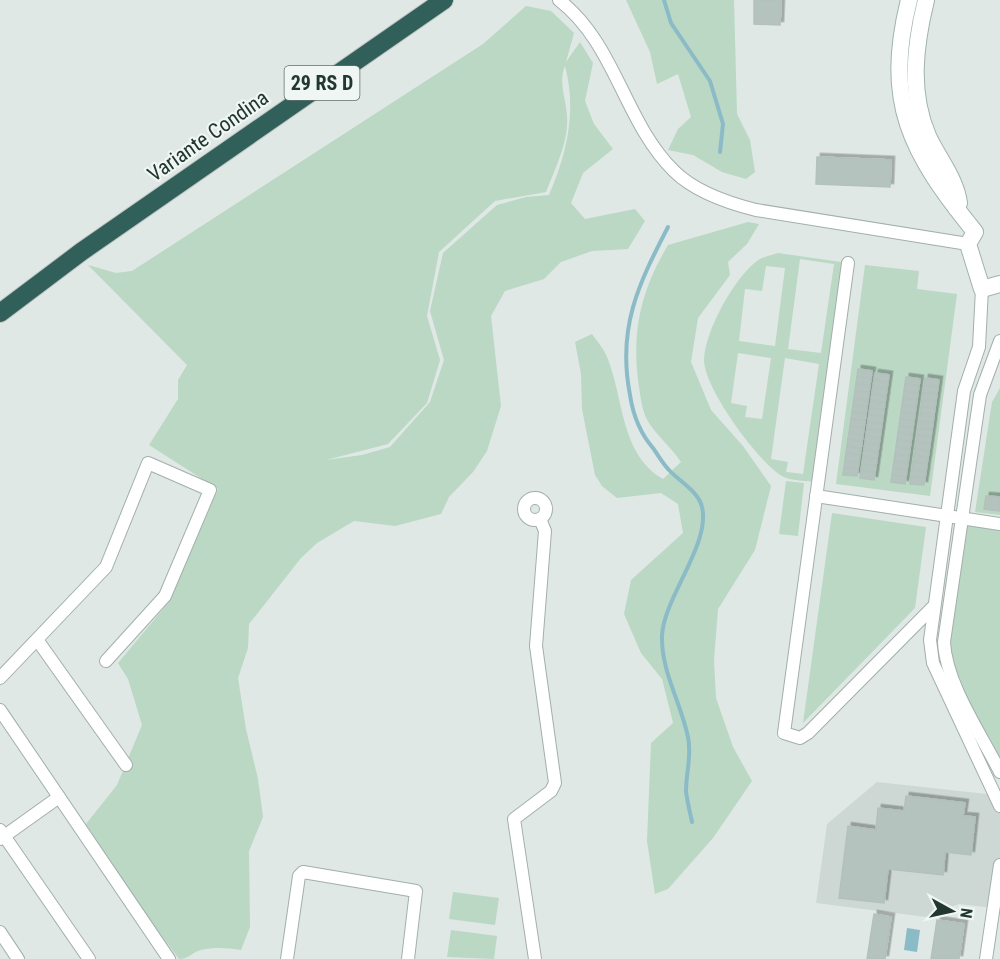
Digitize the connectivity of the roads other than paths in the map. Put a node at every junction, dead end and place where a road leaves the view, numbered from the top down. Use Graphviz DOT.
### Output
graph roads {
  1 [pos="444,0"];
  2 [pos="559,0"];
  3 [pos="909,0"];
  4 [pos="926,0"];
  5 [pos="955,208"];
  6 [pos="968,244"];
  7 [pos="848,263"];
  8 [pos="1000,284"];
  9 [pos="982,289"];
  10 [pos="0,313"];
  11 [pos="1000,341"];
  12 [pos="816,496"];
  13 [pos="947,516"];
  14 [pos="962,518"];
  15 [pos="540,519"];
  16 [pos="1000,524"];
  17 [pos="934,606"];
  18 [pos="38,641"];
  19 [pos="106,662"];
  20 [pos="0,678"];
  21 [pos="0,710"];
  22 [pos="126,765"];
  23 [pos="1000,772"];
  24 [pos="59,797"];
  25 [pos="1000,806"];
  26 [pos="1,835"];
  27 [pos="1000,865"];
  28 [pos="997,908"];
  29 [pos="0,932"];
  30 [pos="18,959"];
  31 [pos="89,959"];
  32 [pos="169,959"];
  33 [pos="287,959"];
  34 [pos="408,959"];
  35 [pos="535,959"];
  36 [pos="987,959"];
  1 -- 10 [label="highway, Variante Condina / 29 RS D"];
  2 -- 6 [label="street"];
  3 -- 5 [label="street"];
  4 -- 5 [label="street"];
  5 -- 6 [label="street"];
  6 -- 9 [label="street"];
  7 -- 12 [label="street"];
  8 -- 9 [label="street"];
  9 -- 13 [label="street"];
  11 -- 14 [label="street"];
  12 -- 13 [label="street"];
  12 -- 17 [label="street"];
  13 -- 14 [label="street"];
  13 -- 17 [label="street"];
  14 -- 16 [label="street"];
  14 -- 23 [label="street"];
  15 -- 35 [label="street"];
  17 -- 25 [label="street"];
  18 -- 19 [label="street"];
  18 -- 20 [label="street"];
  18 -- 22 [label="street"];
  21 -- 24 [label="street"];
  24 -- 26 [label="street"];
  24 -- 32 [label="street"];
  26 -- 31 [label="street"];
  27 -- 28 [label="street"];
  28 -- 36 [label="street"];
  29 -- 30 [label="street"];
  33 -- 34 [label="street"];
}
